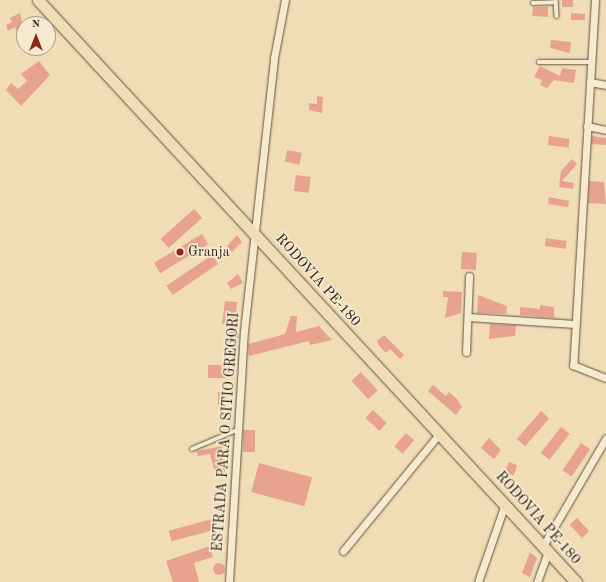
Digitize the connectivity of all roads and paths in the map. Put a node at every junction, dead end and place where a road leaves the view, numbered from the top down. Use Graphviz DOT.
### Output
graph roads {
  1 [pos="38,0"];
  2 [pos="285,0"];
  3 [pos="595,0"];
  4 [pos="556,1"];
  5 [pos="533,3"];
  6 [pos="557,16"];
  7 [pos="539,62"];
  8 [pos="591,62"];
  9 [pos="590,82"];
  10 [pos="606,85"];
  11 [pos="587,126"];
  12 [pos="606,130"];
  13 [pos="257,235"];
  14 [pos="469,276"];
  15 [pos="468,317"];
  16 [pos="575,324"];
  17 [pos="466,352"];
  18 [pos="606,378"];
  19 [pos="237,430"];
  20 [pos="440,434"];
  21 [pos="606,438"];
  22 [pos="192,449"];
  23 [pos="505,504"];
  24 [pos="545,549"];
  25 [pos="343,552"];
  26 [pos="229,582"];
  27 [pos="478,582"];
  28 [pos="537,582"];
  29 [pos="576,582"];
  1 -- 13 [label="main road, RODOVIA PE-180"];
  2 -- 13 [label="street, ESTRADA PARA O SITIO GREGORI"];
  3 -- 8 [label="street"];
  4 -- 5 [label="lane"];
  4 -- 6 [label="lane"];
  7 -- 8 [label="lane"];
  8 -- 9 [label="street"];
  9 -- 10 [label="street"];
  9 -- 11 [label="street"];
  11 -- 12 [label="street"];
  11 -- 16 [label="street"];
  13 -- 19 [label="street, ESTRADA PARA O SITIO GREGORI"];
  13 -- 20 [label="main road, RODOVIA PE-180"];
  14 -- 15 [label="street"];
  15 -- 16 [label="street"];
  15 -- 17 [label="street"];
  16 -- 18 [label="street"];
  19 -- 22 [label="lane"];
  19 -- 26 [label="street, ESTRADA PARA O SITIO GREGORI"];
  20 -- 23 [label="main road, RODOVIA PE-180"];
  20 -- 25 [label="street"];
  21 -- 24 [label="street"];
  23 -- 24 [label="main road, RODOVIA PE-180"];
  23 -- 27 [label="street"];
  24 -- 28 [label="street"];
  24 -- 29 [label="main road, RODOVIA PE-180"];
}
